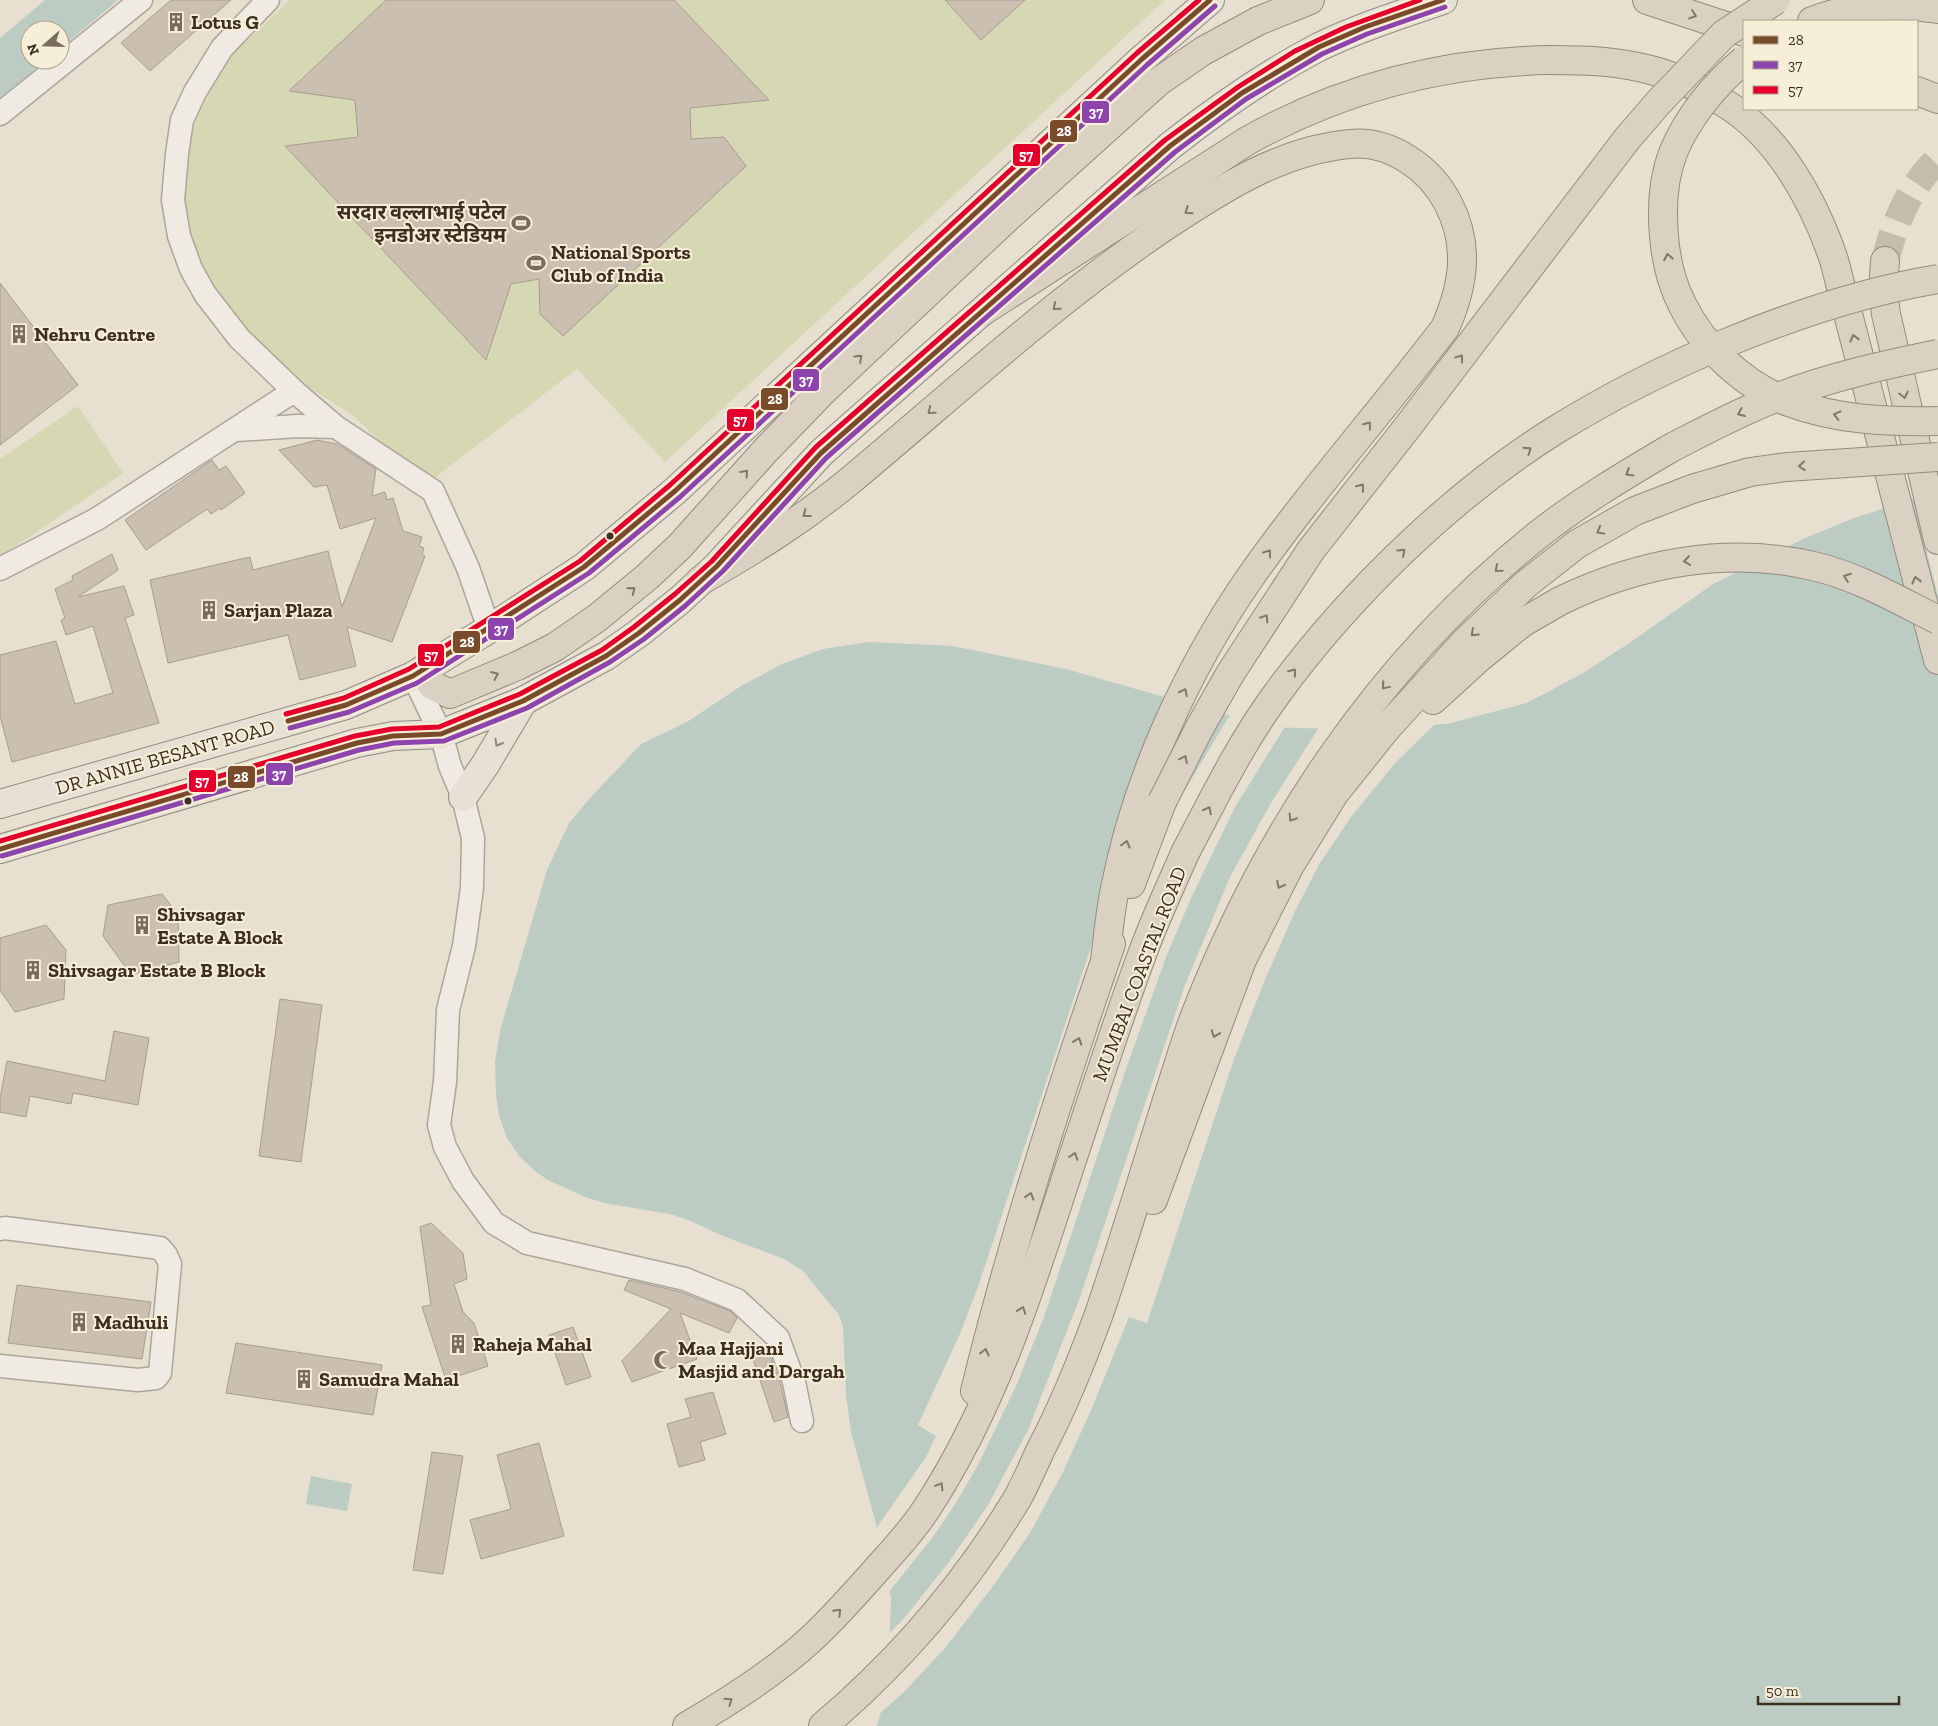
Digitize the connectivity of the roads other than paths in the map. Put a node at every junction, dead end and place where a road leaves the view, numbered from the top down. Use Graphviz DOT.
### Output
graph roads {
  1 [pos="140,0"];
  2 [pos="268,0"];
  3 [pos="1210,0"];
  4 [pos="1310,0"];
  5 [pos="1443,0"];
  6 [pos="1647,0"];
  7 [pos="1776,0"];
  8 [pos="1938,9"];
  9 [pos="1745,20"];
  10 [pos="1815,20"];
  11 [pos="1743,22"];
  12 [pos="1743,32"];
  13 [pos="1743,61"];
  14 [pos="1918,91"];
  15 [pos="1938,98"];
  16 [pos="0,114"];
  17 [pos="1885,261"];
  18 [pos="1938,279"];
  19 [pos="980,313"];
  20 [pos="1938,354"];
  21 [pos="294,391"];
  22 [pos="1938,421"];
  23 [pos="336,427"];
  24 [pos="232,431"];
  25 [pos="1938,457"];
  26 [pos="1938,540"];
  27 [pos="0,569"];
  28 [pos="700,581"];
  29 [pos="1938,620"];
  30 [pos="489,629"];
  31 [pos="1938,660"];
  32 [pos="418,673"];
  33 [pos="524,702"];
  34 [pos="441,734"];
  35 [pos="1336,791"];
  36 [pos="463,797"];
  37 [pos="0,804"];
  38 [pos="0,849"];
  39 [pos="1105,960"];
  40 [pos="0,1229"];
  41 [pos="1099,1312"];
  42 [pos="0,1366"];
  43 [pos="802,1421"];
  44 [pos="960,1450"];
  45 [pos="687,1726"];
  46 [pos="823,1726"];
  1 -- 16 [label="street"];
  2 -- 21 [label="street"];
  3 -- 30 [label="main road, DR ANNIE BESANT ROAD"];
  32 -- 4 [label="highway, one-way"];
  5 -- 19 [label="main road, DR ANNIE BESANT ROAD"];
  6 -- 12 [label="highway, one-way"];
  9 -- 7 [label="highway, one-way, bridge"];
  8 -- 10 [label="highway"];
  39 -- 11 [label="highway, one-way, bridge"];
  22 -- 13 [label="highway, one-way, bridge"];
  14 -- 15 [label="highway"];
  17 -- 26 [label="highway, one-way, bridge"];
  44 -- 18 [label="highway, MUMBAI COASTAL ROAD, one-way, bridge"];
  19 -- 28 [label="main road, DR ANNIE BESANT ROAD"];
  31 -- 19 [label="highway, one-way, bridge"];
  20 -- 41 [label="highway, one-way, bridge"];
  21 -- 23 [label="street"];
  21 -- 24 [label="street"];
  23 -- 24 [label="street"];
  23 -- 30 [label="street"];
  24 -- 27 [label="street"];
  25 -- 35 [label="highway, one-way, bridge"];
  28 -- 33 [label="main road, DR ANNIE BESANT ROAD"];
  39 -- 28 [label="highway, one-way"];
  29 -- 35 [label="highway, one-way, bridge"];
  30 -- 32 [label="main road, DR ANNIE BESANT ROAD"];
  32 -- 34 [label="street"];
  32 -- 37 [label="main road, DR ANNIE BESANT ROAD"];
  33 -- 34 [label="main road, DR ANNIE BESANT ROAD"];
  33 -- 36 [label="main road, one-way"];
  34 -- 36 [label="street"];
  34 -- 38 [label="main road, DR ANNIE BESANT ROAD"];
  35 -- 41 [label="highway, one-way"];
  36 -- 43 [label="street"];
  44 -- 39 [label="highway, one-way"];
  40 -- 42 [label="street"];
  41 -- 46 [label="highway"];
  45 -- 44 [label="highway, MUMBAI COASTAL ROAD, one-way"];
}
